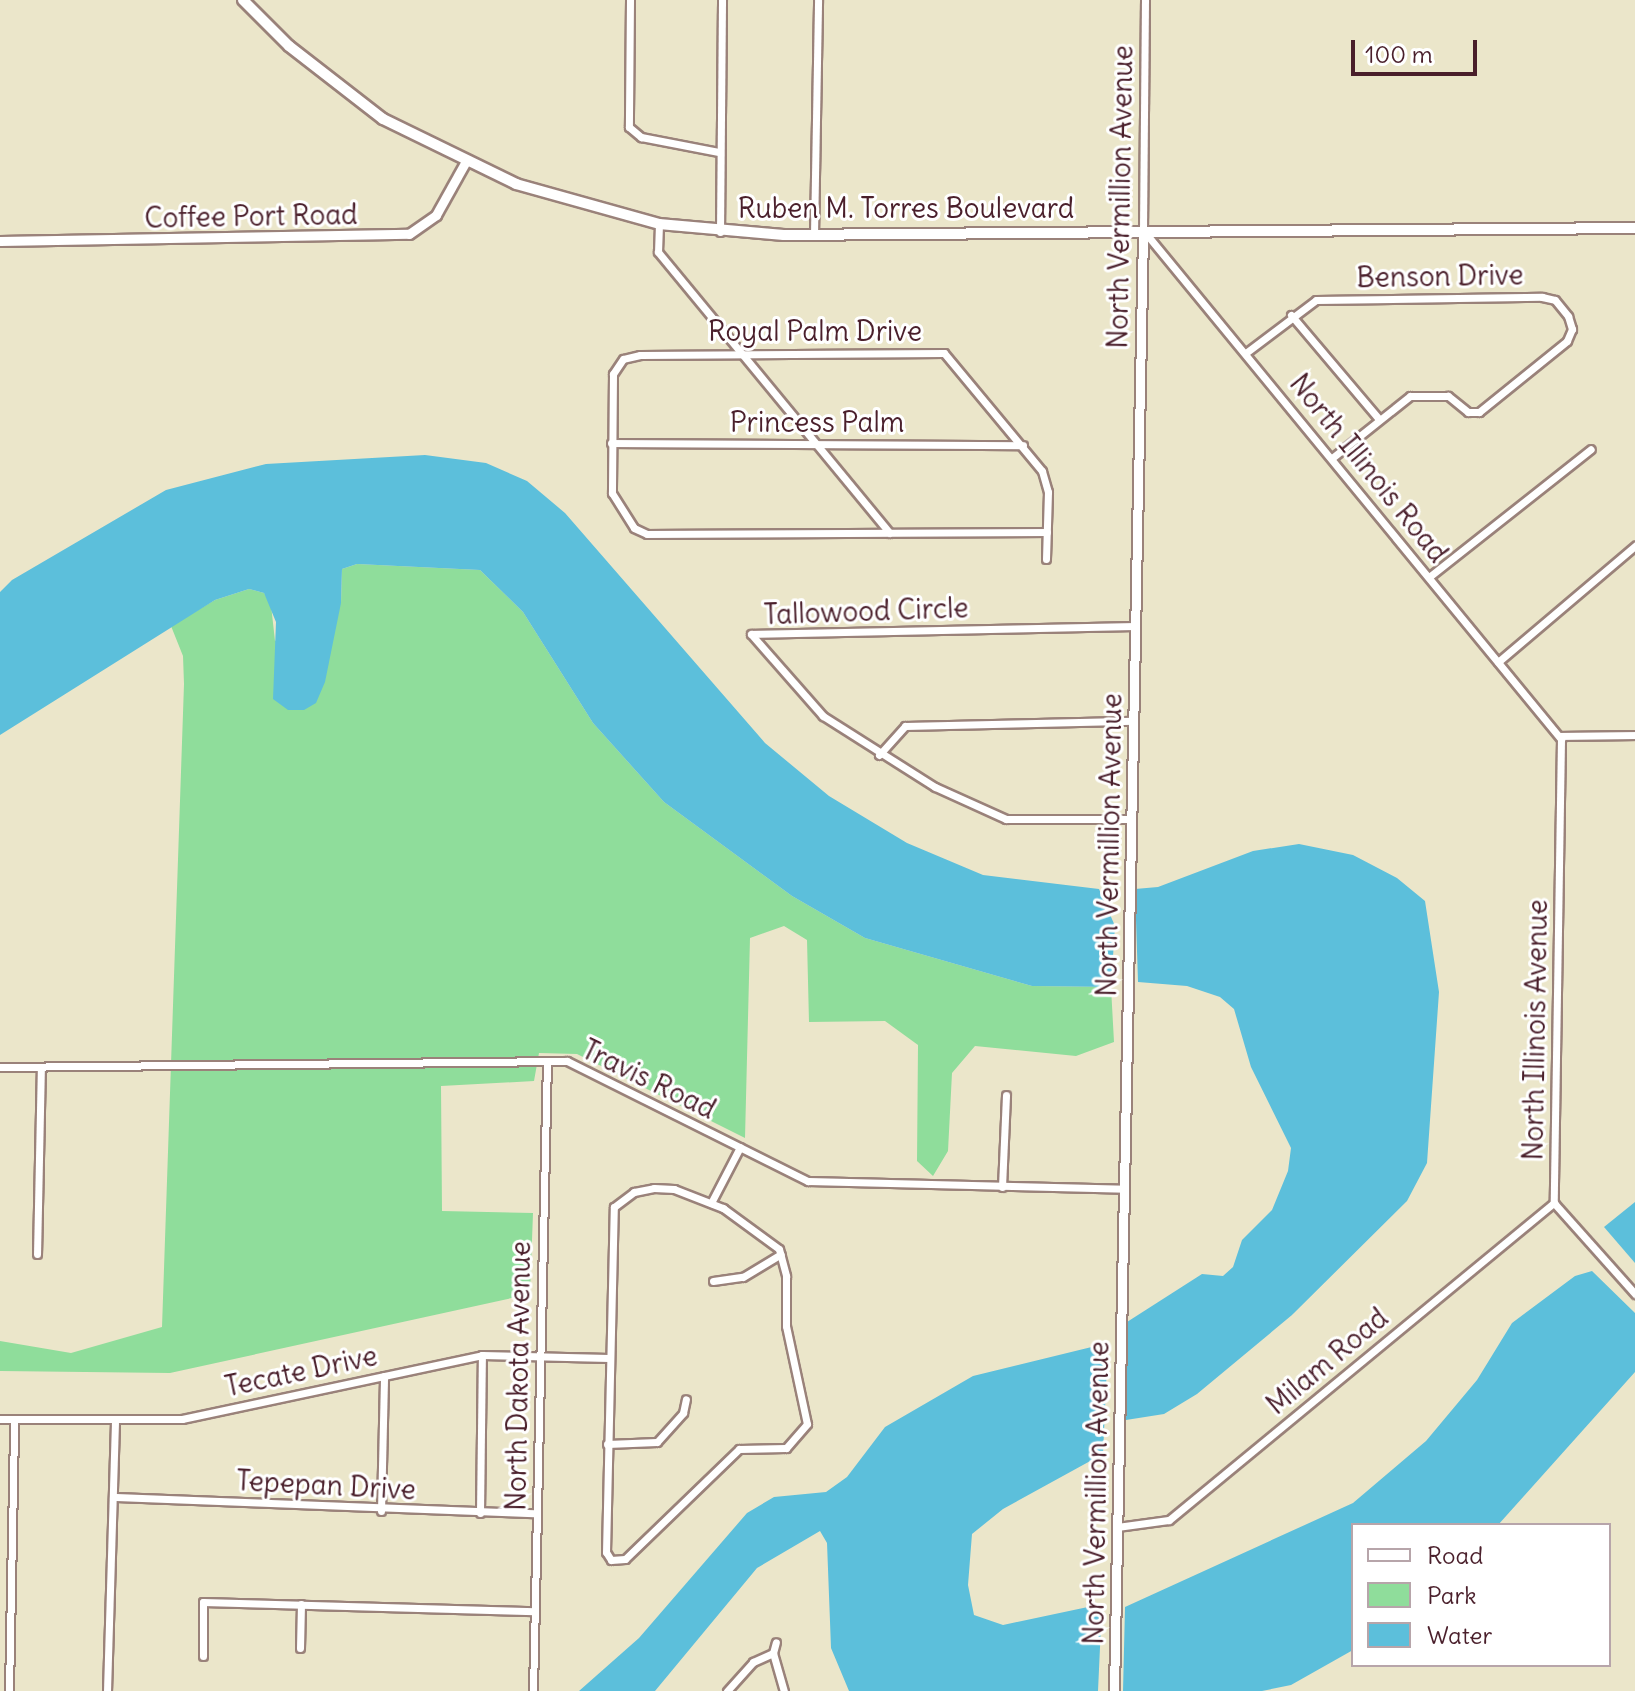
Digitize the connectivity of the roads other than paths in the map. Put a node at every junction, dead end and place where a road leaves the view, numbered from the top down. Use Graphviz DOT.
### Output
graph roads {
  1 [pos="243,0"];
  2 [pos="630,0"];
  3 [pos="722,0"];
  4 [pos="818,0"];
  5 [pos="1145,0"];
  6 [pos="719,152"];
  7 [pos="465,163"];
  8 [pos="659,224"];
  9 [pos="1635,228"];
  10 [pos="1143,230"];
  11 [pos="720,232"];
  12 [pos="814,234"];
  13 [pos="0,241"];
  14 [pos="1291,315"];
  15 [pos="1247,352"];
  16 [pos="741,353"];
  17 [pos="1379,419"];
  18 [pos="611,443"];
  19 [pos="817,444"];
  20 [pos="1023,445"];
  21 [pos="1591,449"];
  22 [pos="1332,458"];
  23 [pos="1047,532"];
  24 [pos="890,533"];
  25 [pos="1635,546"];
  26 [pos="1046,559"];
  27 [pos="1429,577"];
  28 [pos="1132,626"];
  29 [pos="1498,662"];
  30 [pos="1134,721"];
  31 [pos="1635,735"];
  32 [pos="1560,736"];
  33 [pos="879,755"];
  34 [pos="1130,819"];
  35 [pos="547,1061"];
  36 [pos="0,1067"];
  37 [pos="41,1067"];
  38 [pos="1006,1095"];
  39 [pos="740,1147"];
  40 [pos="1002,1187"];
  41 [pos="1125,1189"];
  42 [pos="711,1203"];
  43 [pos="1554,1203"];
  44 [pos="37,1254"];
  45 [pos="781,1254"];
  46 [pos="713,1281"];
  47 [pos="1635,1294"];
  48 [pos="482,1355"];
  49 [pos="541,1355"];
  50 [pos="609,1358"];
  51 [pos="384,1376"];
  52 [pos="686,1399"];
  53 [pos="0,1419"];
  54 [pos="14,1419"];
  55 [pos="115,1419"];
  56 [pos="607,1444"];
  57 [pos="113,1497"];
  58 [pos="381,1511"];
  59 [pos="480,1513"];
  60 [pos="537,1513"];
  61 [pos="1117,1527"];
  62 [pos="301,1604"];
  63 [pos="535,1611"];
  64 [pos="776,1642"];
  65 [pos="300,1648"];
  66 [pos="773,1653"];
  67 [pos="203,1656"];
  68 [pos="9,1691"];
  69 [pos="107,1691"];
  70 [pos="533,1691"];
  71 [pos="727,1691"];
  72 [pos="784,1691"];
  73 [pos="1114,1691"];
  1 -- 7 [label="main road, Ruben M. Torres Boulevard"];
  2 -- 6 [label="street"];
  3 -- 6 [label="street"];
  4 -- 12 [label="street"];
  5 -- 10 [label="street, North Vermillion Avenue"];
  6 -- 11 [label="street"];
  7 -- 8 [label="main road, Ruben M. Torres Boulevard"];
  7 -- 13 [label="street, Coffee Port Road"];
  8 -- 11 [label="main road, Ruben M. Torres Boulevard"];
  8 -- 16 [label="street"];
  9 -- 10 [label="main road, Ruben M. Torres Boulevard"];
  10 -- 12 [label="main road, Ruben M. Torres Boulevard"];
  10 -- 15 [label="street, North Illinois Road"];
  10 -- 28 [label="street, North Vermillion Avenue"];
  11 -- 12 [label="main road, Ruben M. Torres Boulevard"];
  14 -- 15 [label="street, Benson Drive"];
  14 -- 17 [label="street"];
  14 -- 17 [label="street, Benson Drive"];
  15 -- 22 [label="street, North Illinois Road"];
  16 -- 18 [label="street, Royal Palm Drive"];
  16 -- 19 [label="street"];
  16 -- 20 [label="street, Royal Palm Drive"];
  17 -- 22 [label="street, Benson Drive"];
  18 -- 19 [label="street, Princess Palm"];
  18 -- 24 [label="street, Royal Palm Drive"];
  19 -- 20 [label="street, Princess Palm"];
  19 -- 24 [label="street"];
  20 -- 23 [label="street, Royal Palm Drive"];
  21 -- 27 [label="street"];
  22 -- 27 [label="street, North Illinois Road"];
  23 -- 24 [label="street"];
  23 -- 26 [label="street, Royal Palm Drive"];
  25 -- 29 [label="street"];
  27 -- 29 [label="street, North Illinois Road"];
  28 -- 30 [label="street, North Vermillion Avenue"];
  28 -- 33 [label="street, Tallowood Circle"];
  29 -- 32 [label="street, North Illinois Road"];
  30 -- 33 [label="street"];
  30 -- 34 [label="street, North Vermillion Avenue"];
  31 -- 32 [label="street"];
  32 -- 43 [label="street, North Illinois Avenue"];
  33 -- 34 [label="street, Tallowood Circle"];
  34 -- 41 [label="street, North Vermillion Avenue"];
  35 -- 37 [label="street, Travis Road"];
  35 -- 39 [label="street, Travis Road"];
  35 -- 49 [label="street, North Dakota Avenue"];
  36 -- 37 [label="street, Travis Road"];
  37 -- 44 [label="street"];
  38 -- 40 [label="street"];
  39 -- 40 [label="street, Travis Road"];
  39 -- 42 [label="street"];
  40 -- 41 [label="street, Travis Road"];
  41 -- 61 [label="street, North Vermillion Avenue"];
  42 -- 45 [label="street"];
  42 -- 50 [label="street"];
  43 -- 47 [label="street"];
  43 -- 61 [label="street, Milam Road"];
  45 -- 46 [label="street"];
  45 -- 56 [label="street"];
  48 -- 49 [label="street, Tecate Drive"];
  48 -- 51 [label="street, Tecate Drive"];
  48 -- 59 [label="street"];
  49 -- 50 [label="street, Tecate Drive"];
  49 -- 60 [label="street, North Dakota Avenue"];
  50 -- 56 [label="street"];
  51 -- 55 [label="street, Tecate Drive"];
  51 -- 58 [label="street"];
  52 -- 56 [label="street"];
  53 -- 54 [label="street, Tecate Drive"];
  54 -- 55 [label="street, Tecate Drive"];
  54 -- 68 [label="street"];
  55 -- 57 [label="street"];
  57 -- 58 [label="street, Tepepan Drive"];
  57 -- 69 [label="street"];
  58 -- 59 [label="street, Tepepan Drive"];
  59 -- 60 [label="street, Tepepan Drive"];
  60 -- 63 [label="street, North Dakota Avenue"];
  61 -- 73 [label="street, North Vermillion Avenue"];
  62 -- 63 [label="street"];
  62 -- 65 [label="street"];
  62 -- 67 [label="street"];
  63 -- 70 [label="street, North Dakota Avenue"];
  64 -- 66 [label="street"];
  66 -- 71 [label="street"];
  66 -- 72 [label="street"];
}
